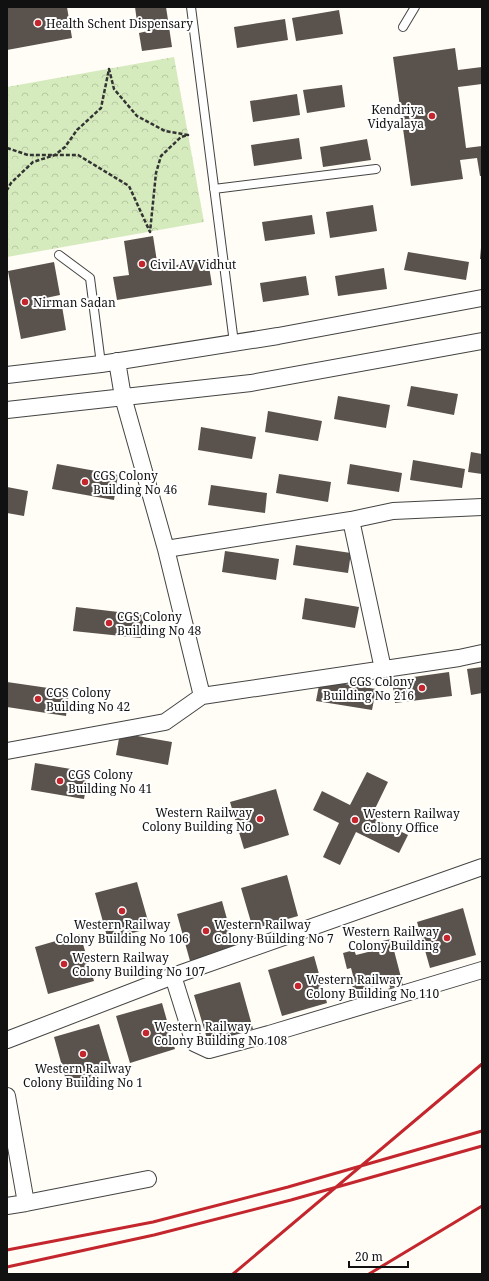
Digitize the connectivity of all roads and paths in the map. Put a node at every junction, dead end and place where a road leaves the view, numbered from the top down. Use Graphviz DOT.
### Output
graph roads {
  1 [pos="191,7"];
  2 [pos="415,7"];
  3 [pos="403,27"];
  4 [pos="7,148"];
  5 [pos="55,155"];
  6 [pos="376,168"];
  7 [pos="214,188"];
  8 [pos="7,190"];
  9 [pos="58,254"];
  10 [pos="482,298"];
  11 [pos="482,341"];
  12 [pos="234,343"];
  13 [pos="117,361"];
  14 [pos="101,364"];
  15 [pos="7,375"];
  16 [pos="123,397"];
  17 [pos="7,410"];
  18 [pos="482,507"];
  19 [pos="351,520"];
  20 [pos="166,549"];
  21 [pos="482,653"];
  22 [pos="383,669"];
  23 [pos="202,696"];
  24 [pos="7,751"];
  25 [pos="482,867"];
  26 [pos="482,970"];
  27 [pos="172,976"];
  28 [pos="7,1040"];
  29 [pos="7,1096"];
  30 [pos="148,1179"];
  31 [pos="26,1203"];
  32 [pos="7,1206"];
  1 -- 7 [label="lane"];
  2 -- 3 [label="lane"];
  4 -- 5 [label="path"];
  5 -- 5 [label="path"];
  5 -- 8 [label="path"];
  6 -- 7 [label="lane"];
  7 -- 12 [label="lane"];
  9 -- 14 [label="lane"];
  10 -- 12 [label="street"];
  11 -- 16 [label="street"];
  12 -- 13 [label="street"];
  13 -- 14 [label="street"];
  13 -- 16 [label="street"];
  14 -- 15 [label="street"];
  16 -- 17 [label="street"];
  16 -- 20 [label="street"];
  18 -- 19 [label="street"];
  19 -- 20 [label="street"];
  19 -- 22 [label="street"];
  20 -- 23 [label="street"];
  21 -- 22 [label="street"];
  22 -- 23 [label="street"];
  23 -- 24 [label="street"];
  25 -- 27 [label="street"];
  26 -- 27 [label="street"];
  27 -- 28 [label="street"];
  29 -- 31 [label="street"];
  30 -- 31 [label="street"];
  31 -- 32 [label="street"];
}
